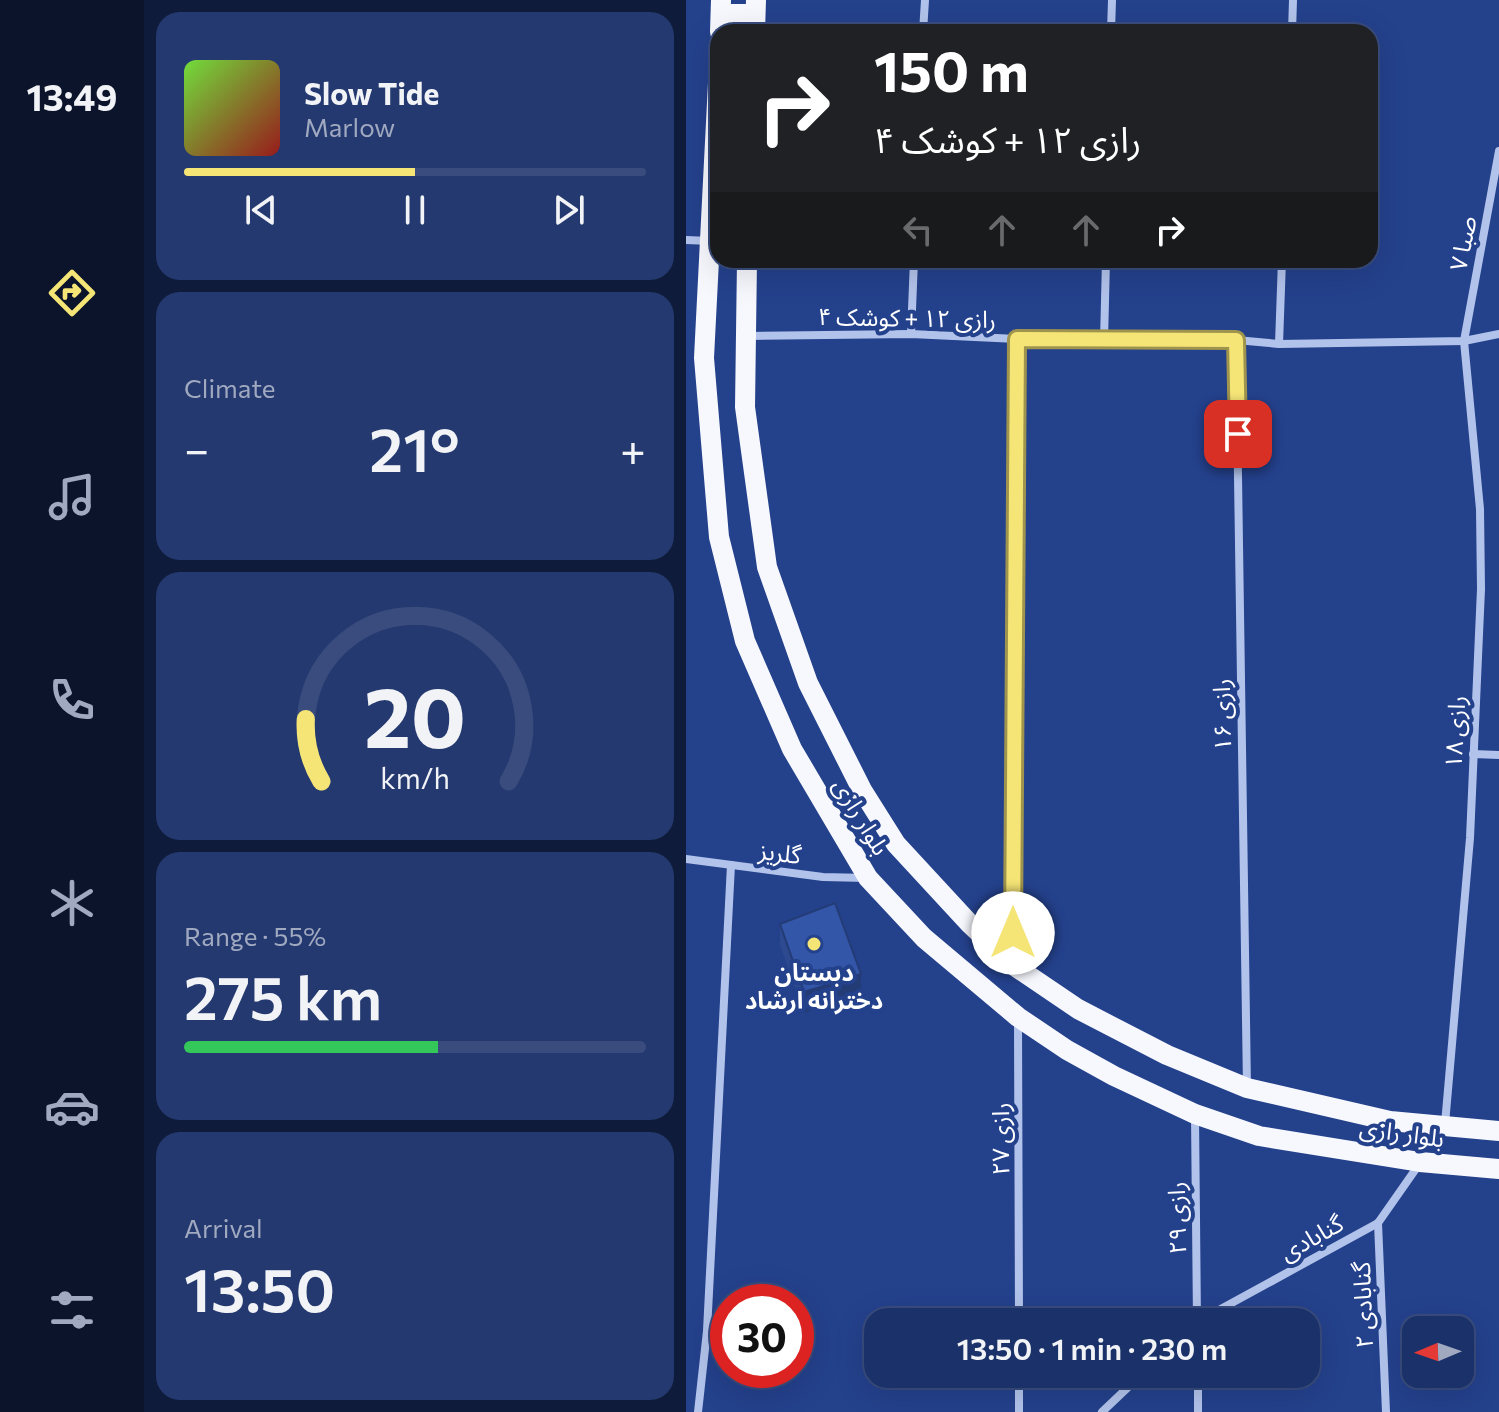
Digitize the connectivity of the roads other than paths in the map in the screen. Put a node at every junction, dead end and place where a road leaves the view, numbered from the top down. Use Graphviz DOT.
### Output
graph roads {
  1 [pos="925,0"];
  2 [pos="1112,0"];
  3 [pos="1293,0"];
  4 [pos="721,15"];
  5 [pos="755,15"];
  6 [pos="924,24"];
  7 [pos="1111,24"];
  8 [pos="1292,24"];
  9 [pos="1499,151"];
  10 [pos="686,240"];
  11 [pos="710,241"];
  12 [pos="710,258"];
  13 [pos="747,268"];
  14 [pos="914,268"];
  15 [pos="1106,268"];
  16 [pos="1282,268"];
  17 [pos="911,334"];
  18 [pos="1499,334"];
  19 [pos="745,336"];
  20 [pos="1017,339"];
  21 [pos="1236,340"];
  22 [pos="1104,341"];
  23 [pos="1464,341"];
  24 [pos="1279,344"];
  25 [pos="1473,754"];
  26 [pos="1499,755"];
  27 [pos="686,859"];
  28 [pos="731,865"];
  29 [pos="868,878"];
  30 [pos="1013,965"];
  31 [pos="1018,1017"];
  32 [pos="1247,1088"];
  33 [pos="1195,1114"];
  34 [pos="1445,1125"];
  35 [pos="1499,1131"];
  36 [pos="1420,1162"];
  37 [pos="1499,1169"];
  38 [pos="1378,1223"];
  39 [pos="1019,1308"];
  40 [pos="1197,1308"];
  41 [pos="1223,1308"];
  42 [pos="1019,1388"];
  43 [pos="1127,1388"];
  44 [pos="1198,1388"];
  45 [pos="698,1412"];
  46 [pos="1019,1412"];
  47 [pos="1102,1412"];
  48 [pos="1198,1412"];
  49 [pos="1386,1412"];
  1 -- 6 [label="street"];
  2 -- 7 [label="street"];
  3 -- 8 [label="street"];
  4 -- 5 [label="main road"];
  9 -- 23 [label="street, صبا ۷"];
  10 -- 11 [label="street"];
  12 -- 29 [label="main road, بلوار رازی"];
  13 -- 19 [label="main road, بلوار رازی"];
  14 -- 17 [label="street"];
  15 -- 22 [label="street"];
  16 -- 24 [label="street"];
  17 -- 19 [label="street, رازی ۱۲ + کوشک ۴"];
  17 -- 20 [label="street, رازی ۱۲ + کوشک ۴"];
  18 -- 23 [label="street, رازی ۱۲ + کوشک ۴"];
  19 -- 30 [label="main road, بلوار رازی"];
  20 -- 22 [label="street, رازی ۱۲ + کوشک ۴"];
  20 -- 30 [label="street"];
  21 -- 22 [label="street, رازی ۱۲ + کوشک ۴"];
  21 -- 24 [label="street, رازی ۱۲ + کوشک ۴"];
  21 -- 32 [label="street, رازی ۱۶"];
  23 -- 24 [label="street, رازی ۱۲ + کوشک ۴"];
  23 -- 25 [label="street, رازی ۱۸"];
  25 -- 26 [label="street"];
  25 -- 34 [label="street, رازی ۱۸"];
  27 -- 28 [label="street, گلریز"];
  28 -- 29 [label="street, گلریز"];
  28 -- 45 [label="street"];
  29 -- 31 [label="main road, بلوار رازی"];
  30 -- 32 [label="main road, بلوار رازی"];
  31 -- 33 [label="main road, بلوار رازی"];
  31 -- 39 [label="street, رازی ۲۷"];
  32 -- 34 [label="main road, بلوار رازی"];
  33 -- 36 [label="main road, بلوار رازی"];
  33 -- 40 [label="street, رازی ۲۹"];
  34 -- 35 [label="main road, بلوار رازی"];
  36 -- 37 [label="main road, بلوار رازی"];
  36 -- 38 [label="street, گنابادی"];
  38 -- 41 [label="street, گنابادی"];
  38 -- 49 [label="street, گنابادی ۲"];
  42 -- 46 [label="street"];
  43 -- 47 [label="street"];
  44 -- 48 [label="street"];
}
